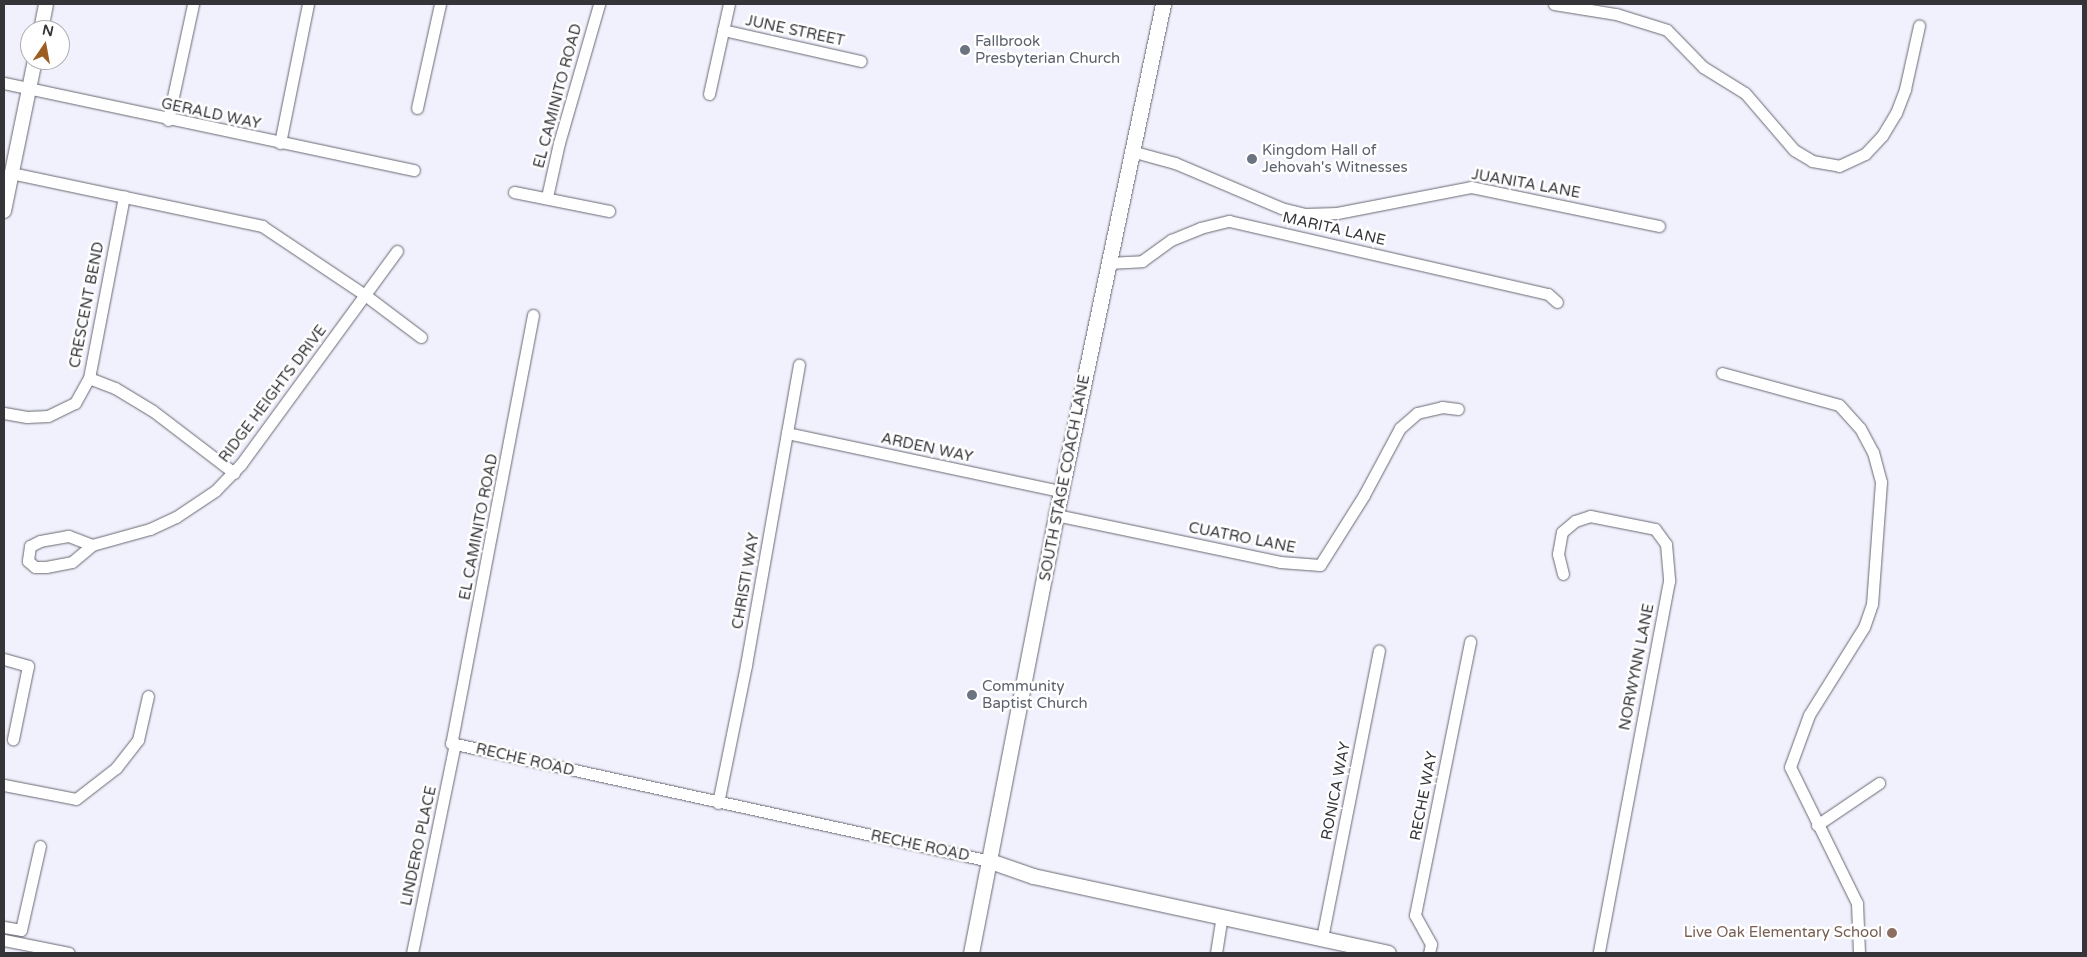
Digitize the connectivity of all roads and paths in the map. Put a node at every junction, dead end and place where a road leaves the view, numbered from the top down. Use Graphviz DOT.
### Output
graph roads {
  1 [pos="46,4"];
  2 [pos="193,4"];
  3 [pos="308,4"];
  4 [pos="440,4"];
  5 [pos="599,4"];
  6 [pos="729,4"];
  7 [pos="1163,4"];
  8 [pos="1554,4"];
  9 [pos="43,20"];
  10 [pos="1919,26"];
  11 [pos="723,30"];
  12 [pos="861,61"];
  13 [pos="33,70"];
  14 [pos="4,83"];
  15 [pos="29,88"];
  16 [pos="709,94"];
  17 [pos="417,108"];
  18 [pos="168,120"];
  19 [pos="280,143"];
  20 [pos="1131,151"];
  21 [pos="414,170"];
  22 [pos="11,173"];
  23 [pos="514,192"];
  24 [pos="124,196"];
  25 [pos="547,197"];
  26 [pos="4,211"];
  27 [pos="609,211"];
  28 [pos="1659,226"];
  29 [pos="397,251"];
  30 [pos="1108,262"];
  31 [pos="365,294"];
  32 [pos="1557,302"];
  33 [pos="533,315"];
  34 [pos="420,337"];
  35 [pos="799,364"];
  36 [pos="1722,373"];
  37 [pos="89,378"];
  38 [pos="1458,408"];
  39 [pos="4,413"];
  40 [pos="787,433"];
  41 [pos="234,472"];
  42 [pos="1061,491"];
  43 [pos="1056,515"];
  44 [pos="92,545"];
  45 [pos="1563,574"];
  46 [pos="1470,641"];
  47 [pos="1379,651"];
  48 [pos="4,659"];
  49 [pos="148,696"];
  50 [pos="13,739"];
  51 [pos="453,744"];
  52 [pos="1879,783"];
  53 [pos="4,785"];
  54 [pos="718,803"];
  55 [pos="1817,825"];
  56 [pos="40,846"];
  57 [pos="990,861"];
  58 [pos="1222,916"];
  59 [pos="4,927"];
  60 [pos="1322,938"];
  61 [pos="4,940"];
  62 [pos="69,953"];
  63 [pos="412,953"];
  64 [pos="970,953"];
  65 [pos="1216,953"];
  66 [pos="1388,953"];
  67 [pos="1429,953"];
  68 [pos="1599,953"];
  69 [pos="1859,953"];
  1 -- 9 [label="street"];
  2 -- 18 [label="street"];
  3 -- 19 [label="street"];
  4 -- 17 [label="street"];
  5 -- 25 [label="street, EL CAMINITO ROAD"];
  6 -- 11 [label="street"];
  7 -- 20 [label="main road, SOUTH STAGE COACH LANE"];
  8 -- 10 [label="street"];
  11 -- 12 [label="street, JUNE STREET"];
  11 -- 16 [label="street"];
  13 -- 15 [label="street"];
  14 -- 15 [label="street, GERALD WAY"];
  15 -- 18 [label="street, GERALD WAY"];
  15 -- 22 [label="street"];
  18 -- 19 [label="street, GERALD WAY"];
  19 -- 21 [label="street, GERALD WAY"];
  20 -- 28 [label="street, JUANITA LANE"];
  20 -- 30 [label="main road, SOUTH STAGE COACH LANE"];
  22 -- 24 [label="street"];
  22 -- 26 [label="street"];
  23 -- 25 [label="street"];
  24 -- 31 [label="street"];
  24 -- 37 [label="street, CRESCENT BEND"];
  25 -- 27 [label="street"];
  29 -- 31 [label="street, RIDGE HEIGHTS DRIVE"];
  30 -- 32 [label="street, MARITA LANE"];
  30 -- 42 [label="main road, SOUTH STAGE COACH LANE"];
  31 -- 34 [label="street"];
  31 -- 41 [label="street, RIDGE HEIGHTS DRIVE"];
  33 -- 51 [label="street, EL CAMINITO ROAD"];
  35 -- 40 [label="street, CHRISTI WAY"];
  36 -- 55 [label="street"];
  37 -- 39 [label="street, CRESCENT BEND"];
  37 -- 41 [label="street"];
  38 -- 43 [label="street, CUATRO LANE"];
  40 -- 42 [label="street, ARDEN WAY"];
  40 -- 54 [label="street, CHRISTI WAY"];
  41 -- 44 [label="street, RIDGE HEIGHTS DRIVE"];
  42 -- 43 [label="main road, SOUTH STAGE COACH LANE"];
  43 -- 57 [label="main road, SOUTH STAGE COACH LANE"];
  44 -- 44 [label="street, RIDGE HEIGHTS DRIVE"];
  45 -- 68 [label="street, NORWYNN LANE"];
  46 -- 67 [label="street, RECHE WAY"];
  47 -- 60 [label="street, RONICA WAY"];
  48 -- 50 [label="street"];
  49 -- 53 [label="street"];
  51 -- 54 [label="street, RECHE ROAD"];
  51 -- 63 [label="street, LINDERO PLACE"];
  52 -- 55 [label="street"];
  54 -- 57 [label="street, RECHE ROAD"];
  55 -- 69 [label="street"];
  56 -- 59 [label="street"];
  57 -- 58 [label="main road, RECHE ROAD"];
  57 -- 64 [label="main road, SOUTH STAGE COACH LANE"];
  58 -- 60 [label="main road, RECHE ROAD"];
  58 -- 65 [label="street"];
  60 -- 66 [label="main road, RECHE ROAD"];
  61 -- 62 [label="street"];
}
